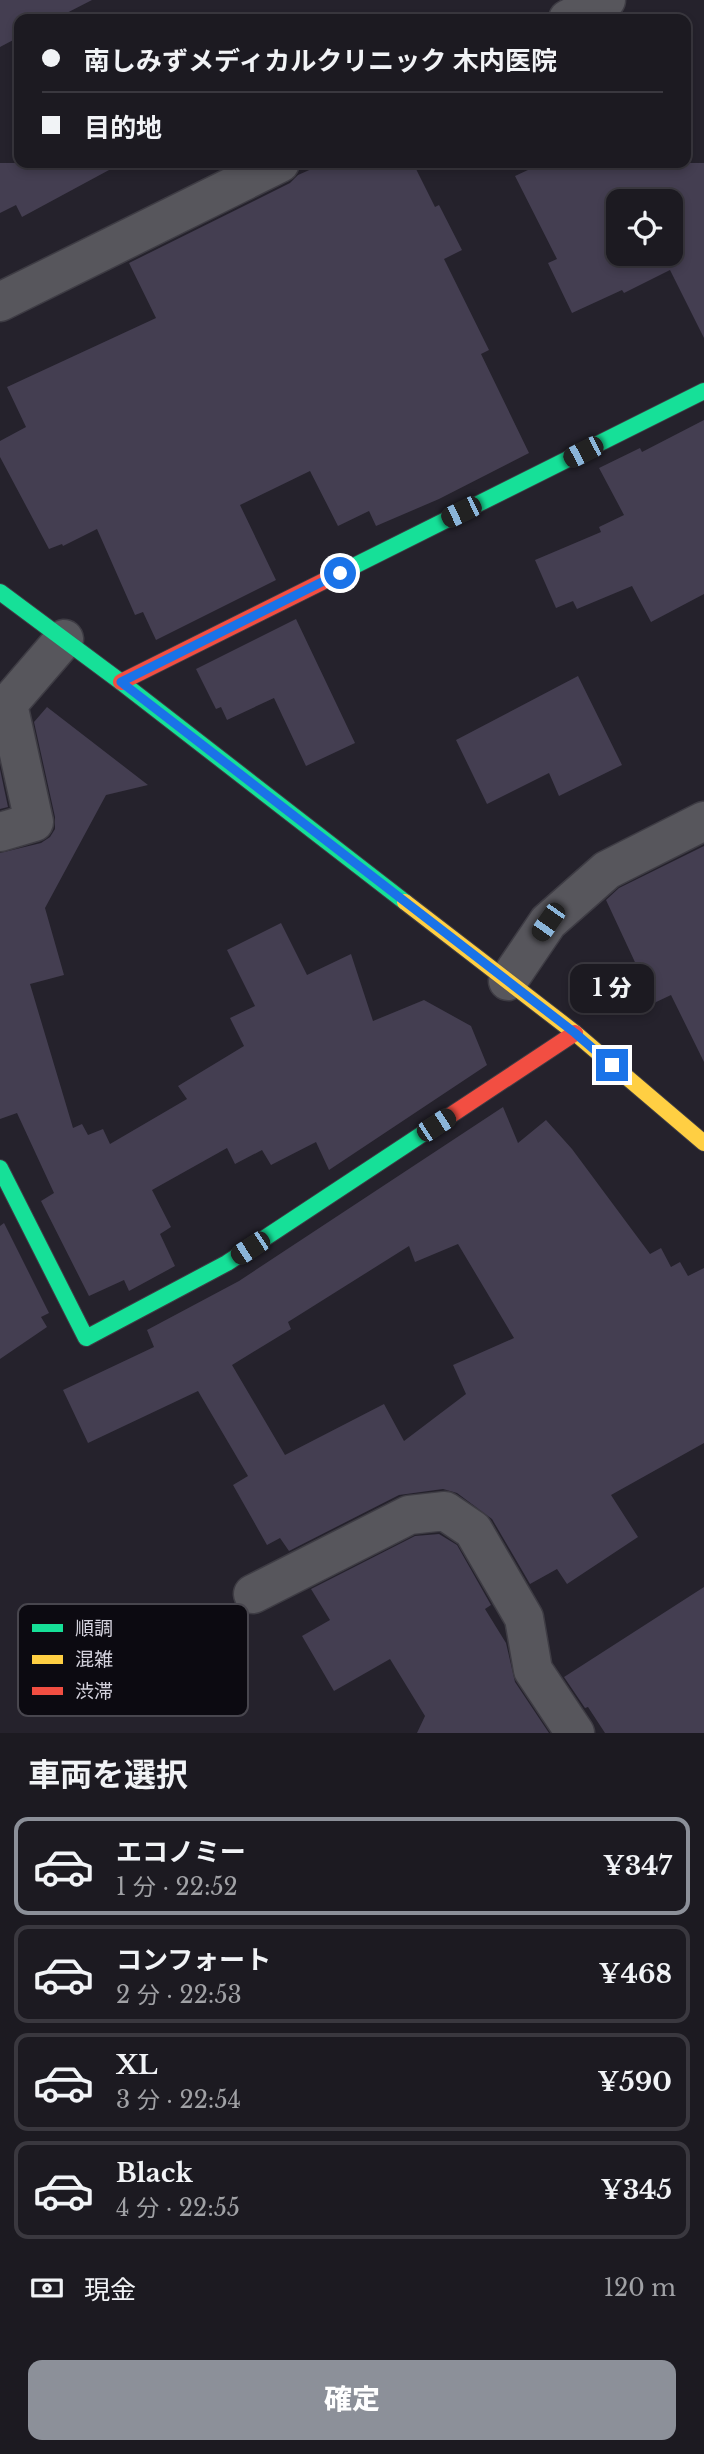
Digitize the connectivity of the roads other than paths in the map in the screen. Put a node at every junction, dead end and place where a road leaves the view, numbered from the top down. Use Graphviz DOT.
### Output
graph roads {
  1 [pos="606,0"];
  2 [pos="578,14"];
  3 [pos="270,168"];
  4 [pos="0,302"];
  5 [pos="704,391"];
  6 [pos="0,592"];
  7 [pos="64,639"];
  8 [pos="121,682"];
  9 [pos="704,821"];
  10 [pos="0,832"];
  11 [pos="508,981"];
  12 [pos="575,1033"];
  13 [pos="704,1143"];
  14 [pos="0,1168"];
  15 [pos="253,1594"];
  16 [pos="575,1733"];
  1 -- 2 [label="street"];
  3 -- 4 [label="street"];
  5 -- 8 [label="street"];
  6 -- 7 [label="street"];
  7 -- 8 [label="street"];
  7 -- 10 [label="street"];
  8 -- 11 [label="street"];
  9 -- 11 [label="street"];
  11 -- 12 [label="street"];
  12 -- 13 [label="street"];
  12 -- 14 [label="street"];
  15 -- 16 [label="street"];
}
